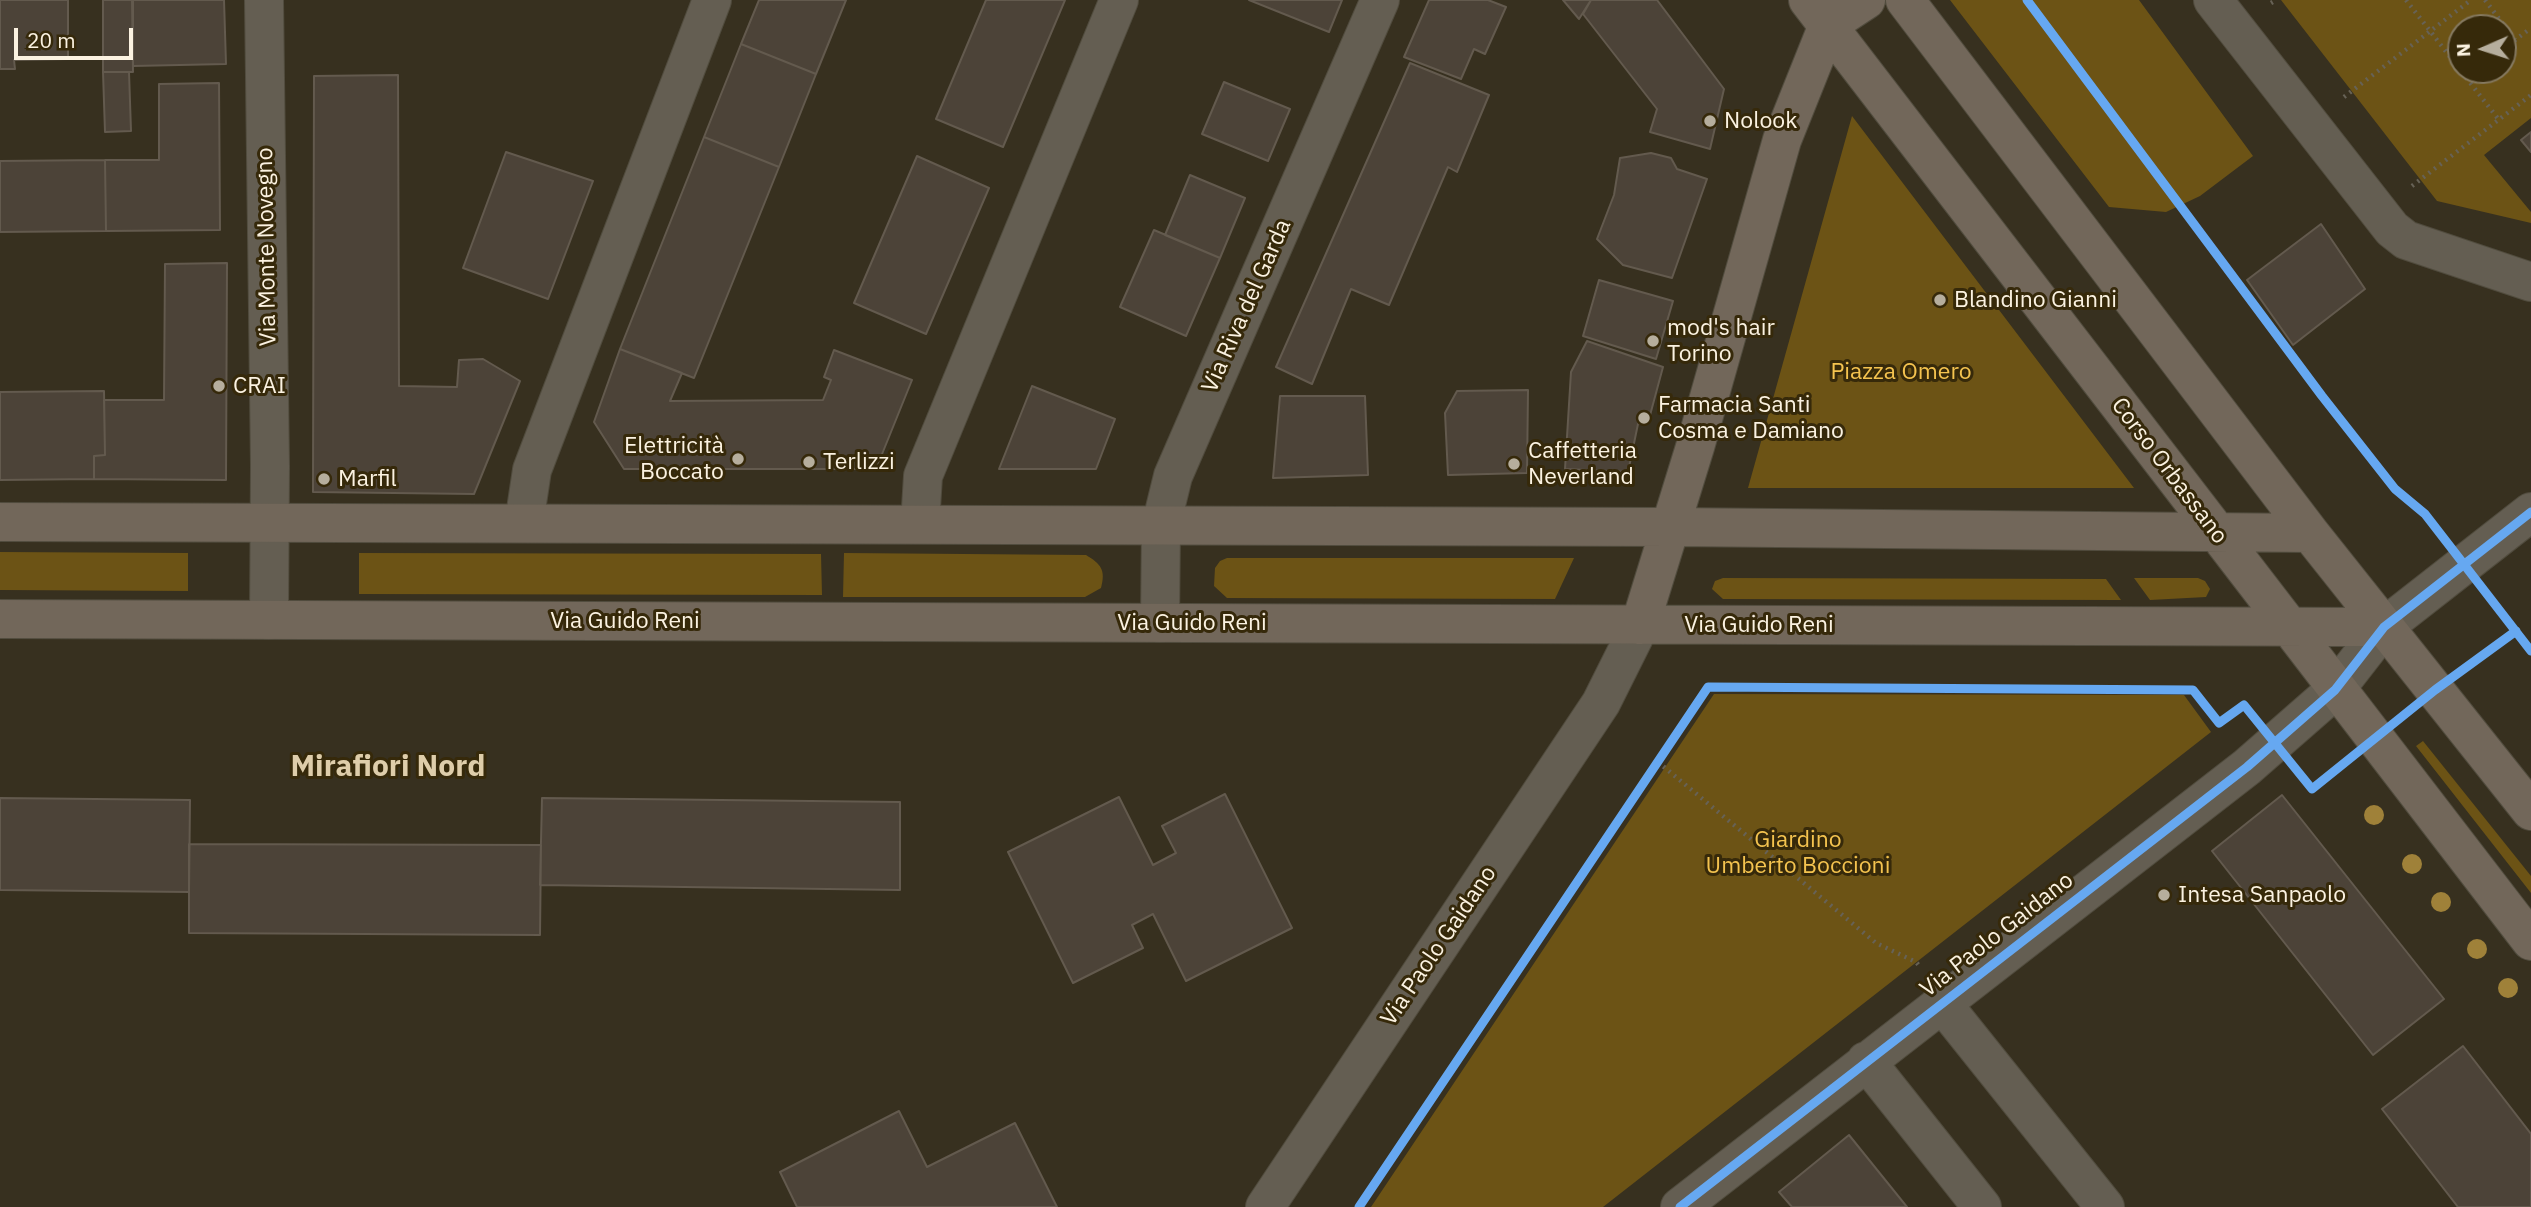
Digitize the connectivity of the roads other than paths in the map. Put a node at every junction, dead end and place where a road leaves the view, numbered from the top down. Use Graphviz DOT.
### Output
graph roads {
  1 [pos="264,0"];
  2 [pos="712,0"];
  3 [pos="1119,0"];
  4 [pos="1380,0"];
  5 [pos="1866,0"];
  6 [pos="1905,0"];
  7 [pos="2213,0"];
  8 [pos="1818,12"];
  9 [pos="2531,282"];
  10 [pos="2531,512"];
  11 [pos="0,522"];
  12 [pos="271,523"];
  13 [pos="524,523"];
  14 [pos="920,524"];
  15 [pos="1161,525"];
  16 [pos="1671,527"];
  17 [pos="2217,532"];
  18 [pos="2310,533"];
  19 [pos="0,619"];
  20 [pos="269,620"];
  21 [pos="1160,623"];
  22 [pos="1640,625"];
  23 [pos="2286,625"];
  24 [pos="2385,627"];
  25 [pos="2335,690"];
  26 [pos="2531,811"];
  27 [pos="2531,941"];
  28 [pos="1941,1002"];
  29 [pos="1866,1061"];
  30 [pos="1265,1207"];
  31 [pos="1680,1207"];
  32 [pos="1982,1207"];
  33 [pos="2105,1207"];
  1 -- 12 [label="street, Via Monte Novegno"];
  2 -- 13 [label="street"];
  3 -- 14 [label="street"];
  4 -- 15 [label="street, Via Riva del Garda"];
  5 -- 8 [label="main road"];
  6 -- 18 [label="main road"];
  7 -- 9 [label="street"];
  8 -- 16 [label="main road"];
  8 -- 17 [label="main road, Corso Orbassano"];
  10 -- 24 [label="street, Via Paolo Gaidano"];
  11 -- 12 [label="main road"];
  12 -- 13 [label="main road"];
  12 -- 20 [label="street, Via Monte Novegno"];
  13 -- 14 [label="main road"];
  14 -- 15 [label="main road"];
  15 -- 16 [label="main road"];
  15 -- 21 [label="street, Via Riva del Garda"];
  16 -- 17 [label="main road"];
  16 -- 22 [label="main road, Via Paolo Gaidano"];
  17 -- 18 [label="main road"];
  17 -- 23 [label="main road, Corso Orbassano"];
  18 -- 24 [label="main road"];
  19 -- 20 [label="main road, Via Guido Reni"];
  20 -- 21 [label="main road, Via Guido Reni"];
  21 -- 22 [label="main road, Via Guido Reni"];
  22 -- 23 [label="main road, Via Guido Reni"];
  22 -- 30 [label="street, Via Paolo Gaidano"];
  23 -- 24 [label="main road, Via Guido Reni"];
  23 -- 25 [label="main road, Corso Orbassano"];
  24 -- 25 [label="street, Via Paolo Gaidano"];
  24 -- 26 [label="main road"];
  25 -- 27 [label="main road, Corso Orbassano"];
  25 -- 28 [label="street, Via Paolo Gaidano"];
  28 -- 29 [label="street, Via Paolo Gaidano"];
  28 -- 33 [label="street"];
  29 -- 31 [label="street, Via Paolo Gaidano"];
  29 -- 32 [label="street"];
}
